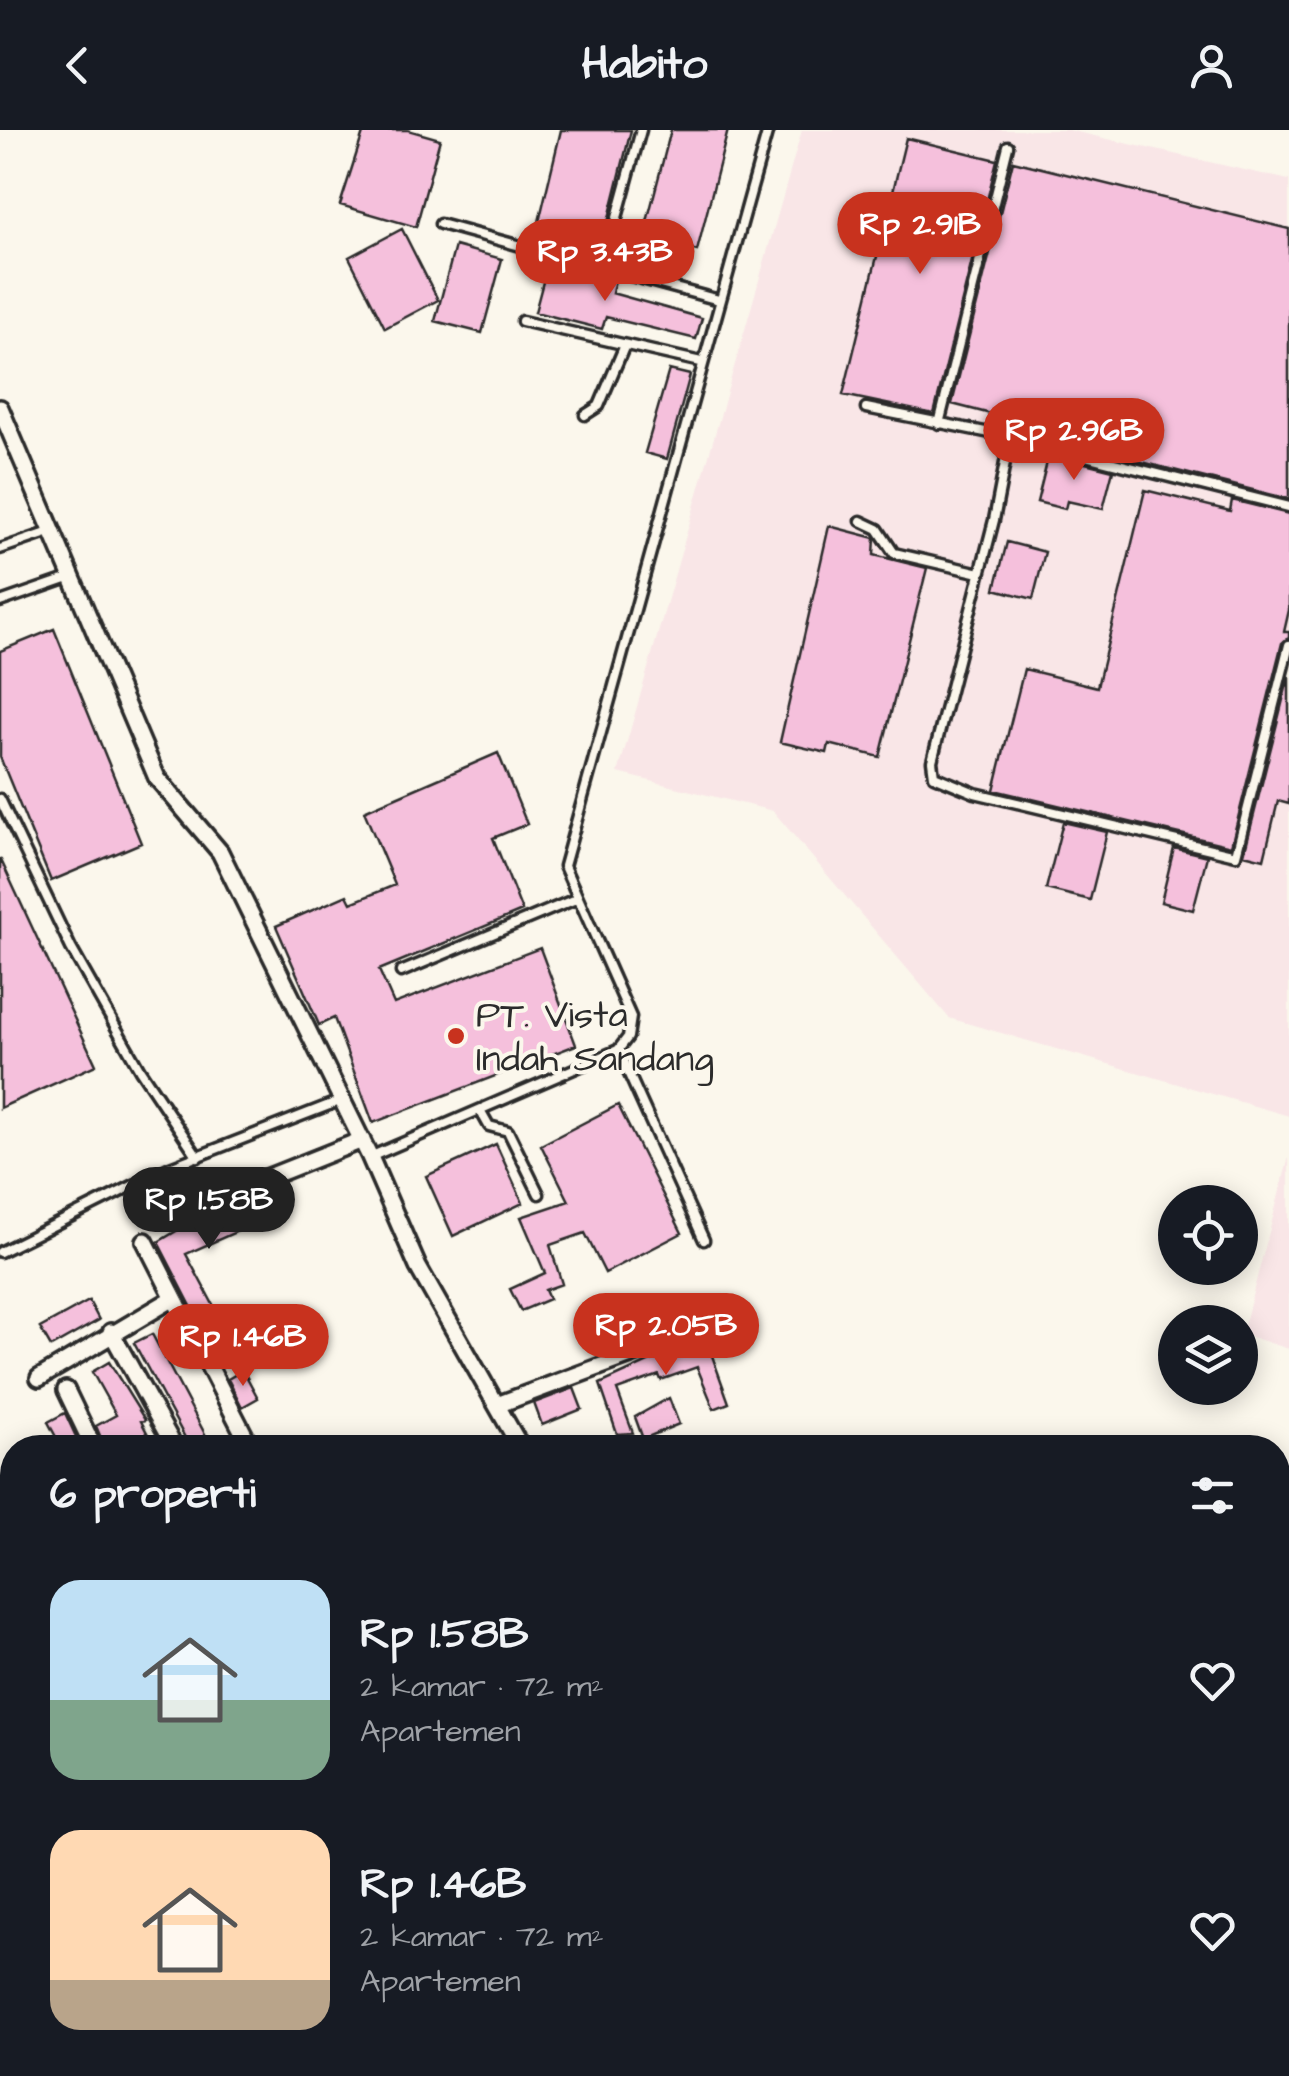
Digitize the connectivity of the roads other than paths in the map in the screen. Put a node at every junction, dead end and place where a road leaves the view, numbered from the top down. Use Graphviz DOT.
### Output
graph roads {
  1 [pos="641,130"];
  2 [pos="768,130"];
  3 [pos="1008,146"];
  4 [pos="440,224"];
  5 [pos="612,236"];
  6 [pos="718,300"];
  7 [pos="522,322"];
  8 [pos="625,345"];
  9 [pos="702,362"];
  10 [pos="0,408"];
  11 [pos="866,408"];
  12 [pos="585,416"];
  13 [pos="939,424"];
  14 [pos="1010,437"];
  15 [pos="1289,507"];
  16 [pos="861,521"];
  17 [pos="50,532"];
  18 [pos="0,550"];
  19 [pos="980,573"];
  20 [pos="69,578"];
  21 [pos="0,602"];
  22 [pos="1289,644"];
  23 [pos="0,799"];
  24 [pos="578,898"];
  25 [pos="401,972"];
  26 [pos="618,1050"];
  27 [pos="342,1100"];
  28 [pos="480,1110"];
  29 [pos="362,1140"];
  30 [pos="198,1157"];
  31 [pos="370,1157"];
  32 [pos="539,1194"];
  33 [pos="181,1212"];
  34 [pos="704,1240"];
  35 [pos="145,1241"];
  36 [pos="0,1252"];
  37 [pos="174,1298"];
  38 [pos="695,1331"];
  39 [pos="111,1332"];
  40 [pos="39,1378"];
  41 [pos="66,1390"];
  42 [pos="497,1405"];
  43 [pos="88,1435"];
  44 [pos="168,1435"];
  45 [pos="244,1435"];
  46 [pos="514,1435"];
  1 -- 5 [label="lane"];
  2 -- 6 [label="lane"];
  3 -- 13 [label="lane"];
  4 -- 6 [label="lane"];
  6 -- 9 [label="lane"];
  7 -- 8 [label="lane"];
  8 -- 9 [label="lane"];
  8 -- 12 [label="lane"];
  9 -- 24 [label="lane"];
  10 -- 17 [label="street"];
  11 -- 13 [label="lane"];
  13 -- 14 [label="lane"];
  14 -- 15 [label="lane"];
  14 -- 19 [label="lane"];
  16 -- 19 [label="lane"];
  17 -- 18 [label="lane"];
  17 -- 20 [label="street"];
  19 -- 22 [label="lane"];
  20 -- 21 [label="lane"];
  20 -- 27 [label="street"];
  23 -- 30 [label="lane"];
  24 -- 25 [label="lane"];
  24 -- 26 [label="lane"];
  26 -- 28 [label="lane"];
  26 -- 34 [label="lane"];
  27 -- 29 [label="street"];
  27 -- 30 [label="lane"];
  28 -- 31 [label="lane"];
  28 -- 32 [label="lane"];
  29 -- 31 [label="street"];
  29 -- 33 [label="street"];
  30 -- 36 [label="lane"];
  31 -- 42 [label="street"];
  35 -- 37 [label="street"];
  37 -- 39 [label="street"];
  37 -- 45 [label="street"];
  38 -- 42 [label="street"];
  39 -- 40 [label="street"];
  39 -- 44 [label="street"];
  41 -- 43 [label="street"];
  42 -- 46 [label="street"];
}
